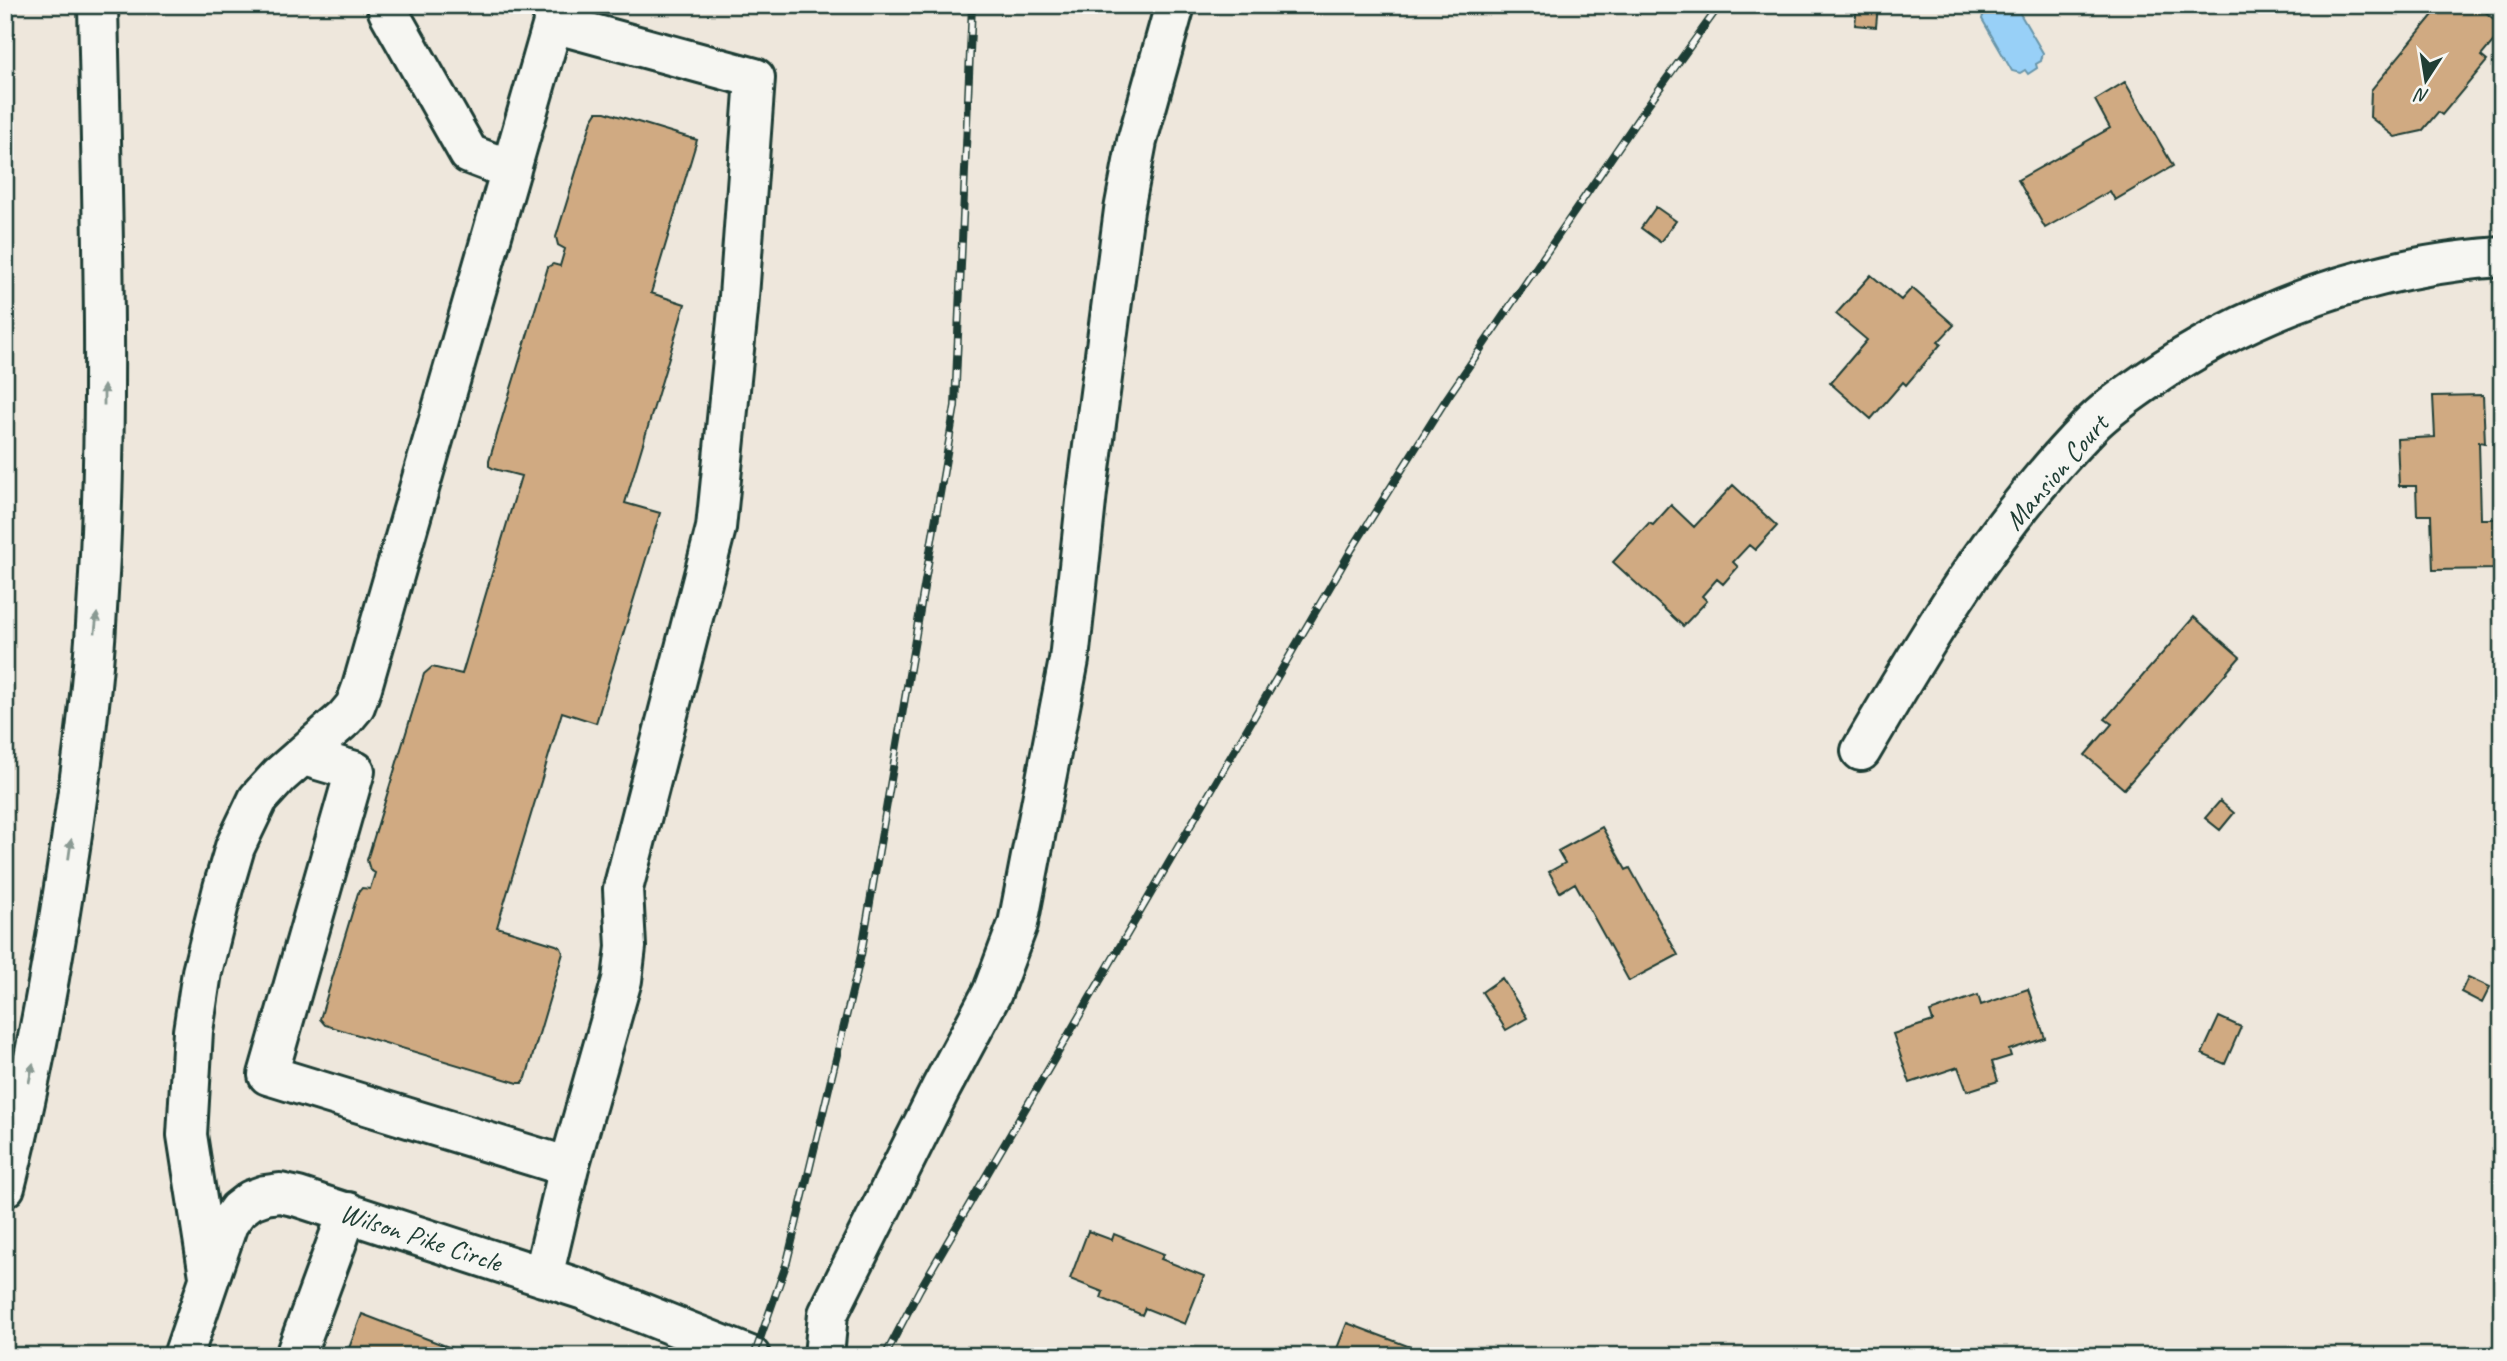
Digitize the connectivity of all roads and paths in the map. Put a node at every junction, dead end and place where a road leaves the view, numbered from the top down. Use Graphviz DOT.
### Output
graph roads {
  1 [pos="98,5"];
  2 [pos="387,5"];
  3 [pos="1175,5"];
  4 [pos="557,14"];
  5 [pos="511,170"];
  6 [pos="2502,257"];
  7 [pos="1861,751"];
  8 [pos="304,756"];
  9 [pos="569,1167"];
  10 [pos="5,1187"];
  11 [pos="348,1212"];
  12 [pos="209,1276"];
  13 [pos="543,1277"];
  14 [pos="183,1356"];
  15 [pos="295,1356"];
  16 [pos="750,1356"];
  17 [pos="824,1356"];
  10 -- 1 [label="main road, one-way"];
  2 -- 5 [label="main road"];
  3 -- 17 [label="main road"];
  4 -- 5 [label="main road"];
  4 -- 9 [label="main road"];
  5 -- 8 [label="main road"];
  6 -- 7 [label="main road, Mansion Court"];
  8 -- 9 [label="main road"];
  8 -- 12 [label="main road"];
  9 -- 13 [label="main road"];
  11 -- 12 [label="main road, Wilson Pike Circle"];
  11 -- 13 [label="main road, Wilson Pike Circle"];
  11 -- 15 [label="main road"];
  12 -- 14 [label="main road, Wilson Pike Circle"];
  13 -- 16 [label="main road, Wilson Pike Circle"];
}
